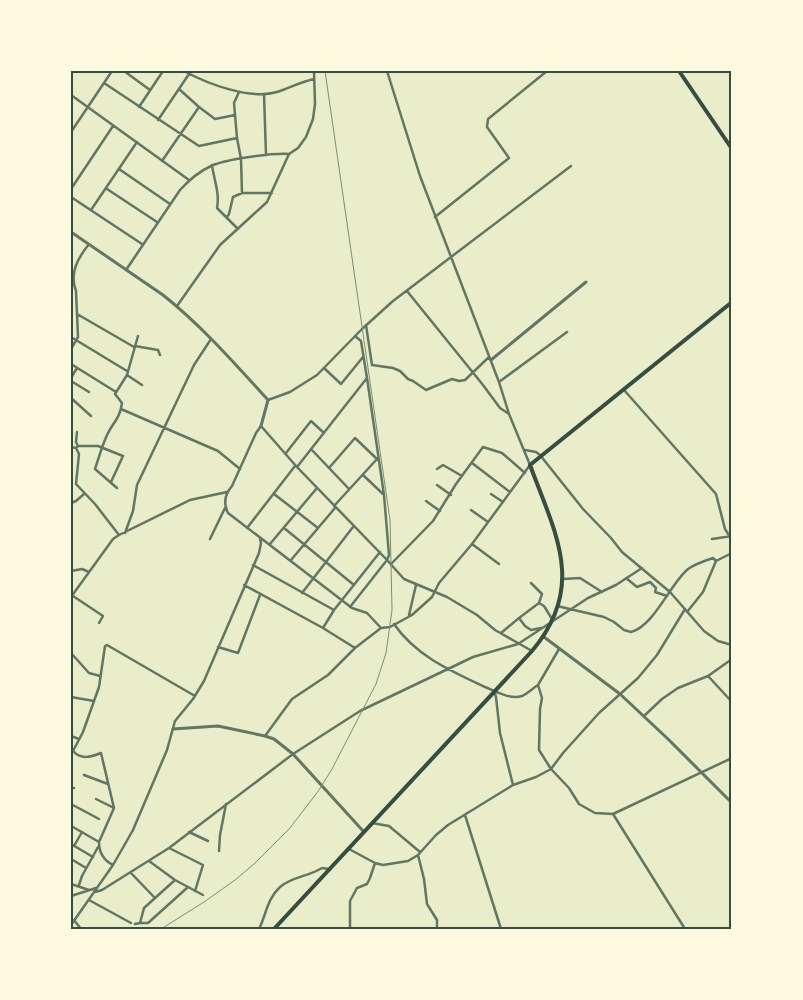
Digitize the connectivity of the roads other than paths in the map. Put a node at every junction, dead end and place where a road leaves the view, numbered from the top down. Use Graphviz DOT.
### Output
graph roads {
  1 [pos="112,71"];
  2 [pos="124,71"];
  3 [pos="163,71"];
  4 [pos="184,71"];
  5 [pos="314,71"];
  6 [pos="387,71"];
  7 [pos="547,71"];
  8 [pos="679,71"];
  9 [pos="189,74"];
  10 [pos="314,79"];
  11 [pos="104,83"];
  12 [pos="179,88"];
  13 [pos="150,90"];
  14 [pos="239,92"];
  15 [pos="264,94"];
  16 [pos="71,95"];
  17 [pos="139,106"];
  18 [pos="88,107"];
  19 [pos="199,107"];
  20 [pos="235,115"];
  21 [pos="158,120"];
  22 [pos="113,126"];
  23 [pos="71,132"];
  24 [pos="180,134"];
  25 [pos="237,138"];
  26 [pos="137,142"];
  27 [pos="732,149"];
  28 [pos="289,154"];
  29 [pos="266,155"];
  30 [pos="241,159"];
  31 [pos="162,160"];
  32 [pos="212,165"];
  33 [pos="570,166"];
  34 [pos="119,169"];
  35 [pos="189,180"];
  36 [pos="106,188"];
  37 [pos="71,189"];
  38 [pos="242,193"];
  39 [pos="272,193"];
  40 [pos="71,197"];
  41 [pos="170,204"];
  42 [pos="91,210"];
  43 [pos="227,217"];
  44 [pos="435,217"];
  45 [pos="157,222"];
  46 [pos="238,229"];
  47 [pos="71,232"];
  48 [pos="89,244"];
  49 [pos="142,244"];
  50 [pos="450,257"];
  51 [pos="126,270"];
  52 [pos="586,282"];
  53 [pos="407,291"];
  54 [pos="732,302"];
  55 [pos="177,306"];
  56 [pos="77,314"];
  57 [pos="366,325"];
  58 [pos="567,332"];
  59 [pos="138,336"];
  60 [pos="355,336"];
  61 [pos="71,337"];
  62 [pos="211,339"];
  63 [pos="77,340"];
  64 [pos="134,347"];
  65 [pos="71,350"];
  66 [pos="160,355"];
  67 [pos="364,357"];
  68 [pos="490,359"];
  69 [pos="71,364"];
  70 [pos="77,368"];
  71 [pos="325,369"];
  72 [pos="127,371"];
  73 [pos="473,372"];
  74 [pos="127,375"];
  75 [pos="367,378"];
  76 [pos="71,380"];
  77 [pos="499,382"];
  78 [pos="142,385"];
  79 [pos="624,390"];
  80 [pos="89,392"];
  81 [pos="116,392"];
  82 [pos="71,398"];
  83 [pos="268,400"];
  84 [pos="121,409"];
  85 [pos="509,414"];
  86 [pos="91,416"];
  87 [pos="261,426"];
  88 [pos="165,427"];
  89 [pos="77,432"];
  90 [pos="324,433"];
  91 [pos="71,447"];
  92 [pos="77,447"];
  93 [pos="102,447"];
  94 [pos="311,449"];
  95 [pos="525,450"];
  96 [pos="286,453"];
  97 [pos="540,455"];
  98 [pos="378,460"];
  99 [pos="472,463"];
  100 [pos="530,465"];
  101 [pos="296,466"];
  102 [pos="329,468"];
  103 [pos="240,469"];
  104 [pos="437,469"];
  105 [pos="525,473"];
  106 [pos="363,475"];
  107 [pos="462,476"];
  108 [pos="111,482"];
  109 [pos="437,485"];
  110 [pos="117,488"];
  111 [pos="317,488"];
  112 [pos="349,490"];
  113 [pos="227,492"];
  114 [pos="510,492"];
  115 [pos="84,494"];
  116 [pos="274,494"];
  117 [pos="491,494"];
  118 [pos="384,495"];
  119 [pos="451,495"];
  120 [pos="426,501"];
  121 [pos="503,502"];
  122 [pos="71,503"];
  123 [pos="335,507"];
  124 [pos="226,508"];
  125 [pos="471,510"];
  126 [pos="440,511"];
  127 [pos="297,512"];
  128 [pos="488,522"];
  129 [pos="354,526"];
  130 [pos="247,528"];
  131 [pos="284,528"];
  132 [pos="318,528"];
  133 [pos="124,533"];
  134 [pos="119,535"];
  135 [pos="731,536"];
  136 [pos="260,538"];
  137 [pos="210,539"];
  138 [pos="712,539"];
  139 [pos="270,544"];
  140 [pos="304,544"];
  141 [pos="472,544"];
  142 [pos="380,552"];
  143 [pos="732,553"];
  144 [pos="291,560"];
  145 [pos="388,560"];
  146 [pos="716,561"];
  147 [pos="326,562"];
  148 [pos="391,564"];
  149 [pos="499,564"];
  150 [pos="253,566"];
  151 [pos="642,568"];
  152 [pos="71,571"];
  153 [pos="89,572"];
  154 [pos="313,578"];
  155 [pos="626,578"];
  156 [pos="563,580"];
  157 [pos="531,583"];
  158 [pos="355,585"];
  159 [pos="416,585"];
  160 [pos="244,586"];
  161 [pos="302,592"];
  162 [pos="434,592"];
  163 [pos="602,592"];
  164 [pos="670,592"];
  165 [pos="260,594"];
  166 [pos="72,596"];
  167 [pos="667,596"];
  168 [pos="343,601"];
  169 [pos="539,603"];
  170 [pos="350,606"];
  171 [pos="557,606"];
  172 [pos="334,610"];
  173 [pos="572,610"];
  174 [pos="686,611"];
  175 [pos="412,614"];
  176 [pos="519,618"];
  177 [pos="553,621"];
  178 [pos="99,623"];
  179 [pos="394,624"];
  180 [pos="323,628"];
  181 [pos="381,628"];
  182 [pos="542,628"];
  183 [pos="501,634"];
  184 [pos="544,637"];
  185 [pos="518,644"];
  186 [pos="732,645"];
  187 [pos="218,647"];
  188 [pos="355,648"];
  189 [pos="560,648"];
  190 [pos="532,651"];
  191 [pos="71,653"];
  192 [pos="732,658"];
  193 [pos="447,669"];
  194 [pos="100,676"];
  195 [pos="708,676"];
  196 [pos="538,685"];
  197 [pos="494,691"];
  198 [pos="620,694"];
  199 [pos="195,696"];
  200 [pos="71,697"];
  201 [pos="94,701"];
  202 [pos="732,702"];
  203 [pos="644,716"];
  204 [pos="173,730"];
  205 [pos="71,736"];
  206 [pos="265,736"];
  207 [pos="80,739"];
  208 [pos="293,754"];
  209 [pos="732,758"];
  210 [pos="551,769"];
  211 [pos="701,773"];
  212 [pos="84,775"];
  213 [pos="108,784"];
  214 [pos="513,784"];
  215 [pos="96,800"];
  216 [pos="732,803"];
  217 [pos="71,804"];
  218 [pos="226,804"];
  219 [pos="114,808"];
  220 [pos="613,814"];
  221 [pos="464,815"];
  222 [pos="99,819"];
  223 [pos="372,824"];
  224 [pos="73,827"];
  225 [pos="82,832"];
  226 [pos="189,832"];
  227 [pos="364,832"];
  228 [pos="208,841"];
  229 [pos="99,842"];
  230 [pos="72,845"];
  231 [pos="99,846"];
  232 [pos="169,848"];
  233 [pos="348,848"];
  234 [pos="219,851"];
  235 [pos="419,854"];
  236 [pos="93,857"];
  237 [pos="71,860"];
  238 [pos="149,862"];
  239 [pos="374,863"];
  240 [pos="113,865"];
  241 [pos="86,868"];
  242 [pos="329,869"];
  243 [pos="131,873"];
  244 [pos="175,880"];
  245 [pos="71,884"];
  246 [pos="79,886"];
  247 [pos="188,887"];
  248 [pos="97,888"];
  249 [pos="91,890"];
  250 [pos="195,891"];
  251 [pos="95,892"];
  252 [pos="203,895"];
  253 [pos="71,896"];
  254 [pos="155,897"];
  255 [pos="89,900"];
  256 [pos="74,920"];
  257 [pos="131,923"];
  258 [pos="140,923"];
  259 [pos="135,924"];
  260 [pos="71,925"];
  261 [pos="81,929"];
  262 [pos="259,929"];
  263 [pos="274,929"];
  264 [pos="350,929"];
  265 [pos="437,929"];
  266 [pos="501,929"];
  267 [pos="685,929"];
  1 -- 11 [label="street"];
  2 -- 13 [label="street"];
  3 -- 13 [label="street"];
  4 -- 9 [label="street"];
  5 -- 10 [label="street"];
  6 -- 44 [label="street"];
  7 -- 44 [label="street"];
  8 -- 27 [label="main road"];
  9 -- 12 [label="street"];
  9 -- 14 [label="street"];
  10 -- 15 [label="street"];
  10 -- 28 [label="street"];
  11 -- 17 [label="street"];
  11 -- 18 [label="street"];
  12 -- 19 [label="street"];
  12 -- 21 [label="street"];
  13 -- 17 [label="street"];
  14 -- 15 [label="street"];
  14 -- 20 [label="street"];
  15 -- 29 [label="street"];
  16 -- 18 [label="street"];
  17 -- 21 [label="street"];
  18 -- 22 [label="street"];
  18 -- 23 [label="street"];
  19 -- 20 [label="street"];
  19 -- 24 [label="street"];
  20 -- 25 [label="street"];
  21 -- 24 [label="street"];
  22 -- 26 [label="street"];
  22 -- 37 [label="street"];
  24 -- 25 [label="street"];
  24 -- 31 [label="street"];
  25 -- 30 [label="street"];
  26 -- 31 [label="street"];
  26 -- 34 [label="street"];
  28 -- 29 [label="street"];
  28 -- 39 [label="street"];
  29 -- 30 [label="street"];
  30 -- 32 [label="street"];
  30 -- 38 [label="street"];
  31 -- 35 [label="street"];
  32 -- 35 [label="street"];
  32 -- 43 [label="street"];
  33 -- 50 [label="street"];
  34 -- 36 [label="street"];
  34 -- 41 [label="street"];
  35 -- 41 [label="street"];
  36 -- 42 [label="street"];
  36 -- 45 [label="street"];
  38 -- 39 [label="street"];
  38 -- 43 [label="street"];
  39 -- 46 [label="street"];
  40 -- 42 [label="street"];
  41 -- 45 [label="street"];
  42 -- 49 [label="street"];
  43 -- 46 [label="street"];
  44 -- 50 [label="street"];
  45 -- 49 [label="street"];
  46 -- 55 [label="street"];
  47 -- 48 [label="street"];
  48 -- 51 [label="street"];
  48 -- 56 [label="street"];
  49 -- 51 [label="street"];
  50 -- 53 [label="street"];
  50 -- 68 [label="street"];
  51 -- 55 [label="street"];
  52 -- 68 [label="street"];
  53 -- 57 [label="street"];
  53 -- 73 [label="street"];
  54 -- 79 [label="main road"];
  55 -- 62 [label="street"];
  56 -- 63 [label="street"];
  56 -- 64 [label="street"];
  57 -- 60 [label="street"];
  57 -- 73 [label="street"];
  58 -- 77 [label="street"];
  59 -- 64 [label="street"];
  60 -- 67 [label="street"];
  60 -- 71 [label="street"];
  61 -- 63 [label="street"];
  62 -- 83 [label="street"];
  62 -- 88 [label="street"];
  63 -- 65 [label="street"];
  63 -- 72 [label="street"];
  64 -- 66 [label="street"];
  64 -- 72 [label="street"];
  67 -- 71 [label="street"];
  67 -- 75 [label="street"];
  68 -- 73 [label="street"];
  68 -- 77 [label="street"];
  69 -- 70 [label="street"];
  70 -- 76 [label="street"];
  70 -- 81 [label="street"];
  71 -- 83 [label="street"];
  72 -- 74 [label="street"];
  73 -- 85 [label="street"];
  74 -- 78 [label="street"];
  74 -- 81 [label="street"];
  75 -- 90 [label="street"];
  75 -- 98 [label="street"];
  76 -- 80 [label="street"];
  77 -- 85 [label="street"];
  79 -- 97 [label="main road"];
  79 -- 135 [label="street"];
  81 -- 84 [label="street"];
  82 -- 86 [label="street"];
  83 -- 87 [label="street"];
  84 -- 88 [label="street"];
  84 -- 93 [label="street"];
  85 -- 95 [label="street"];
  87 -- 96 [label="street"];
  87 -- 103 [label="street"];
  88 -- 103 [label="street"];
  88 -- 133 [label="street"];
  89 -- 92 [label="street"];
  90 -- 94 [label="street"];
  90 -- 96 [label="street"];
  91 -- 92 [label="street"];
  92 -- 93 [label="street"];
  92 -- 115 [label="street"];
  93 -- 108 [label="street"];
  93 -- 108 [label="street"];
  94 -- 101 [label="street"];
  94 -- 102 [label="street"];
  95 -- 97 [label="street"];
  95 -- 100 [label="street"];
  96 -- 101 [label="street"];
  97 -- 100 [label="main road"];
  97 -- 151 [label="street"];
  98 -- 102 [label="street"];
  98 -- 106 [label="street"];
  98 -- 118 [label="street"];
  99 -- 105 [label="street"];
  99 -- 107 [label="street"];
  99 -- 114 [label="street"];
  100 -- 105 [label="street"];
  100 -- 156 [label="main road"];
  101 -- 111 [label="street"];
  101 -- 116 [label="street"];
  102 -- 112 [label="street"];
  103 -- 113 [label="street"];
  104 -- 107 [label="street"];
  105 -- 114 [label="street"];
  106 -- 112 [label="street"];
  106 -- 118 [label="street"];
  107 -- 119 [label="street"];
  108 -- 110 [label="street"];
  109 -- 119 [label="street"];
  111 -- 123 [label="street"];
  111 -- 127 [label="street"];
  112 -- 123 [label="street"];
  113 -- 124 [label="street"];
  113 -- 133 [label="street"];
  114 -- 121 [label="street"];
  115 -- 122 [label="street"];
  115 -- 134 [label="street"];
  116 -- 127 [label="street"];
  116 -- 130 [label="street"];
  117 -- 121 [label="street"];
  118 -- 145 [label="street"];
  119 -- 126 [label="street"];
  120 -- 126 [label="street"];
  121 -- 128 [label="street"];
  123 -- 129 [label="street"];
  123 -- 132 [label="street"];
  124 -- 130 [label="street"];
  124 -- 137 [label="street"];
  125 -- 128 [label="street"];
  126 -- 148 [label="street"];
  127 -- 131 [label="street"];
  127 -- 132 [label="street"];
  128 -- 141 [label="street"];
  129 -- 142 [label="street"];
  129 -- 147 [label="street"];
  130 -- 136 [label="street"];
  131 -- 139 [label="street"];
  131 -- 140 [label="street"];
  132 -- 140 [label="street"];
  133 -- 134 [label="street"];
  134 -- 153 [label="street"];
  135 -- 138 [label="street"];
  136 -- 139 [label="street"];
  136 -- 150 [label="street"];
  139 -- 144 [label="street"];
  140 -- 144 [label="street"];
  140 -- 147 [label="street"];
  141 -- 149 [label="street"];
  141 -- 162 [label="street"];
  142 -- 145 [label="street"];
  142 -- 158 [label="street"];
  143 -- 146 [label="street"];
  144 -- 154 [label="street"];
  145 -- 148 [label="street"];
  145 -- 170 [label="street"];
  146 -- 164 [label="street"];
  146 -- 174 [label="street"];
  147 -- 154 [label="street"];
  147 -- 158 [label="street"];
  148 -- 159 [label="street"];
  150 -- 160 [label="street"];
  150 -- 161 [label="street"];
  151 -- 155 [label="street"];
  151 -- 164 [label="street"];
  152 -- 153 [label="street"];
  153 -- 166 [label="street"];
  154 -- 161 [label="street"];
  154 -- 168 [label="street"];
  155 -- 163 [label="street"];
  155 -- 167 [label="street"];
  156 -- 163 [label="street"];
  156 -- 171 [label="main road"];
  157 -- 169 [label="street"];
  158 -- 168 [label="street"];
  159 -- 162 [label="street"];
  159 -- 175 [label="street"];
  160 -- 165 [label="street"];
  160 -- 187 [label="street"];
  161 -- 172 [label="street"];
  162 -- 175 [label="street"];
  162 -- 183 [label="street"];
  163 -- 173 [label="street"];
  164 -- 167 [label="street"];
  164 -- 174 [label="street"];
  165 -- 180 [label="street"];
  165 -- 187 [label="street"];
  166 -- 178 [label="street"];
  167 -- 173 [label="street"];
  168 -- 170 [label="street"];
  168 -- 172 [label="street"];
  169 -- 176 [label="street"];
  169 -- 177 [label="street"];
  170 -- 181 [label="street"];
  171 -- 173 [label="street"];
  171 -- 177 [label="main road"];
  172 -- 180 [label="street"];
  173 -- 177 [label="street"];
  174 -- 186 [label="street"];
  174 -- 198 [label="street"];
  175 -- 179 [label="street"];
  176 -- 182 [label="street"];
  176 -- 183 [label="street"];
  177 -- 182 [label="street"];
  177 -- 184 [label="main road"];
  179 -- 181 [label="street"];
  179 -- 193 [label="street"];
  180 -- 188 [label="street"];
  181 -- 188 [label="street"];
  182 -- 185 [label="street"];
  183 -- 185 [label="street"];
  184 -- 189 [label="street"];
  184 -- 190 [label="main road"];
  185 -- 190 [label="street"];
  185 -- 193 [label="street"];
  187 -- 199 [label="street"];
  188 -- 206 [label="street"];
  189 -- 196 [label="street"];
  189 -- 198 [label="street"];
  190 -- 197 [label="main road"];
  191 -- 194 [label="street"];
  192 -- 195 [label="street"];
  193 -- 197 [label="street"];
  193 -- 208 [label="street"];
  194 -- 199 [label="street"];
  194 -- 201 [label="street"];
  195 -- 202 [label="street"];
  195 -- 203 [label="street"];
  196 -- 197 [label="street"];
  196 -- 210 [label="street"];
  197 -- 214 [label="street"];
  197 -- 223 [label="main road"];
  198 -- 203 [label="street"];
  198 -- 210 [label="street"];
  199 -- 204 [label="street"];
  200 -- 201 [label="street"];
  201 -- 207 [label="street"];
  203 -- 211 [label="street"];
  204 -- 206 [label="street"];
  204 -- 240 [label="street"];
  205 -- 207 [label="street"];
  206 -- 208 [label="street"];
  207 -- 213 [label="street"];
  208 -- 218 [label="street"];
  208 -- 227 [label="street"];
  209 -- 211 [label="street"];
  210 -- 214 [label="street"];
  210 -- 220 [label="street"];
  211 -- 216 [label="street"];
  211 -- 220 [label="street"];
  212 -- 213 [label="street"];
  213 -- 219 [label="street"];
  214 -- 221 [label="street"];
  215 -- 219 [label="street"];
  217 -- 222 [label="street"];
  218 -- 226 [label="street"];
  218 -- 234 [label="street"];
  219 -- 229 [label="street"];
  220 -- 267 [label="street"];
  221 -- 235 [label="street"];
  221 -- 266 [label="street"];
  223 -- 227 [label="main road"];
  223 -- 235 [label="street"];
  224 -- 225 [label="street"];
  225 -- 229 [label="street"];
  225 -- 230 [label="street"];
  226 -- 228 [label="street"];
  226 -- 232 [label="street"];
  227 -- 233 [label="main road"];
  229 -- 231 [label="street"];
  230 -- 236 [label="street"];
  231 -- 236 [label="street"];
  231 -- 240 [label="street"];
  232 -- 238 [label="street"];
  232 -- 250 [label="street"];
  233 -- 239 [label="street"];
  233 -- 242 [label="main road"];
  235 -- 239 [label="street"];
  235 -- 265 [label="street"];
  236 -- 241 [label="street"];
  237 -- 241 [label="street"];
  238 -- 243 [label="street"];
  238 -- 244 [label="street"];
  239 -- 264 [label="street"];
  240 -- 248 [label="street"];
  241 -- 246 [label="street"];
  242 -- 262 [label="street"];
  242 -- 263 [label="main road"];
  243 -- 251 [label="street"];
  243 -- 254 [label="street"];
  244 -- 247 [label="street"];
  244 -- 254 [label="street"];
  245 -- 246 [label="street"];
  246 -- 249 [label="street"];
  247 -- 250 [label="street"];
  247 -- 258 [label="street"];
  248 -- 249 [label="street"];
  248 -- 251 [label="street"];
  249 -- 253 [label="street"];
  250 -- 252 [label="street"];
  251 -- 255 [label="street"];
  254 -- 258 [label="street"];
  255 -- 256 [label="street"];
  255 -- 257 [label="street"];
  256 -- 260 [label="street"];
  256 -- 261 [label="street"];
  258 -- 259 [label="street"];
}
